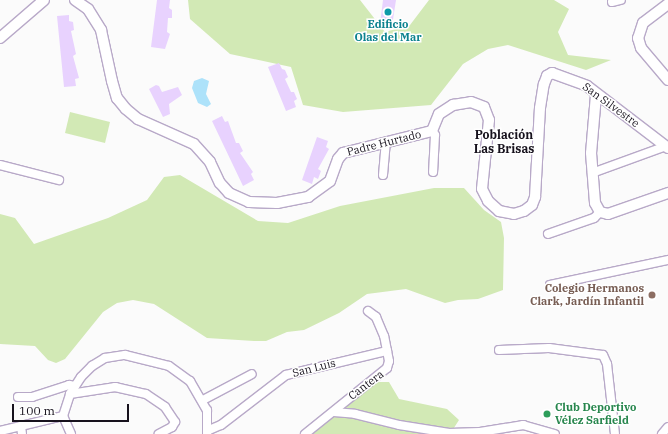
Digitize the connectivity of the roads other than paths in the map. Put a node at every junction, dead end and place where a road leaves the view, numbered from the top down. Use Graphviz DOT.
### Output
graph roads {
  1 [pos="44,0"];
  2 [pos="75,0"];
  3 [pos="621,0"];
  4 [pos="612,2"];
  5 [pos="668,4"];
  6 [pos="0,38"];
  7 [pos="549,74"];
  8 [pos="668,80"];
  9 [pos="596,95"];
  10 [pos="432,131"];
  11 [pos="386,142"];
  12 [pos="667,147"];
  13 [pos="0,165"];
  14 [pos="433,172"];
  15 [pos="592,173"];
  16 [pos="383,175"];
  17 [pos="59,180"];
  18 [pos="668,193"];
  19 [pos="600,212"];
  20 [pos="548,234"];
  21 [pos="668,260"];
  22 [pos="550,285"];
  23 [pos="368,312"];
  24 [pos="499,350"];
  25 [pos="387,351"];
  26 [pos="252,374"];
  27 [pos="75,386"];
  28 [pos="70,394"];
  29 [pos="18,397"];
  30 [pos="203,400"];
  31 [pos="334,412"];
  32 [pos="63,416"];
  33 [pos="668,427"];
  34 [pos="0,430"];
  35 [pos="21,430"];
  36 [pos="208,432"];
  37 [pos="1,434"];
  38 [pos="71,434"];
  39 [pos="159,434"];
  40 [pos="305,434"];
  41 [pos="555,434"];
  42 [pos="615,434"];
  43 [pos="662,434"];
  1 -- 6 [label="street"];
  2 -- 11 [label="street, Padre Hurtado"];
  3 -- 4 [label="street"];
  5 -- 8 [label="street"];
  7 -- 9 [label="street, San Silvestre"];
  7 -- 10 [label="street, Padre Hurtado"];
  9 -- 12 [label="street, San Silvestre"];
  9 -- 15 [label="street"];
  10 -- 11 [label="street, Padre Hurtado"];
  10 -- 14 [label="street"];
  11 -- 16 [label="street"];
  12 -- 15 [label="street"];
  13 -- 17 [label="street"];
  15 -- 19 [label="street"];
  18 -- 19 [label="street"];
  19 -- 20 [label="street"];
  21 -- 22 [label="street"];
  23 -- 25 [label="street, Cantera"];
  24 -- 42 [label="street"];
  25 -- 31 [label="street, Cantera"];
  25 -- 36 [label="street, San Luis"];
  26 -- 30 [label="street"];
  27 -- 28 [label="street"];
  27 -- 29 [label="street"];
  27 -- 30 [label="street"];
  28 -- 32 [label="street"];
  28 -- 39 [label="street"];
  30 -- 36 [label="street"];
  31 -- 40 [label="street"];
  31 -- 41 [label="street"];
  32 -- 35 [label="street"];
  32 -- 38 [label="street"];
  33 -- 43 [label="street"];
  34 -- 35 [label="street"];
  34 -- 37 [label="street"];
}
